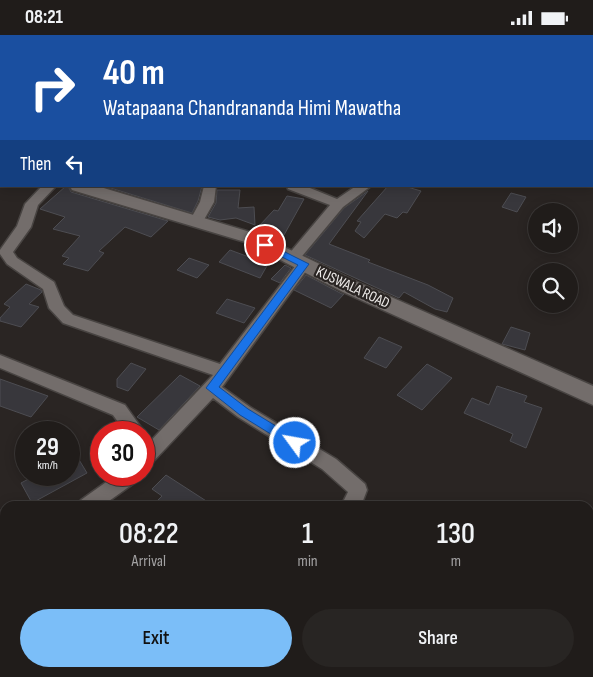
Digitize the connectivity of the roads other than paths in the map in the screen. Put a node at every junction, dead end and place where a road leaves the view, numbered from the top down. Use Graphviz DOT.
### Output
graph roads {
  1 [pos="49,187"];
  2 [pos="81,187"];
  3 [pos="210,187"];
  4 [pos="364,187"];
  5 [pos="309,189"];
  6 [pos="338,204"];
  7 [pos="196,222"];
  8 [pos="298,261"];
  9 [pos="0,361"];
  10 [pos="224,372"];
  11 [pos="212,388"];
  12 [pos="593,396"];
  13 [pos="127,421"];
  14 [pos="155,448"];
  15 [pos="115,486"];
  16 [pos="95,501"];
  17 [pos="353,501"];
  1 -- 10 [label="street"];
  2 -- 7 [label="street, KUSWALA ROAD"];
  3 -- 7 [label="street"];
  4 -- 6 [label="street"];
  5 -- 6 [label="street"];
  6 -- 8 [label="street"];
  7 -- 8 [label="street, KUSWALA ROAD"];
  8 -- 10 [label="street"];
  8 -- 12 [label="street, KUSWALA ROAD"];
  9 -- 13 [label="street"];
  10 -- 11 [label="street"];
  11 -- 14 [label="street"];
  11 -- 17 [label="street"];
  15 -- 16 [label="street"];
}
